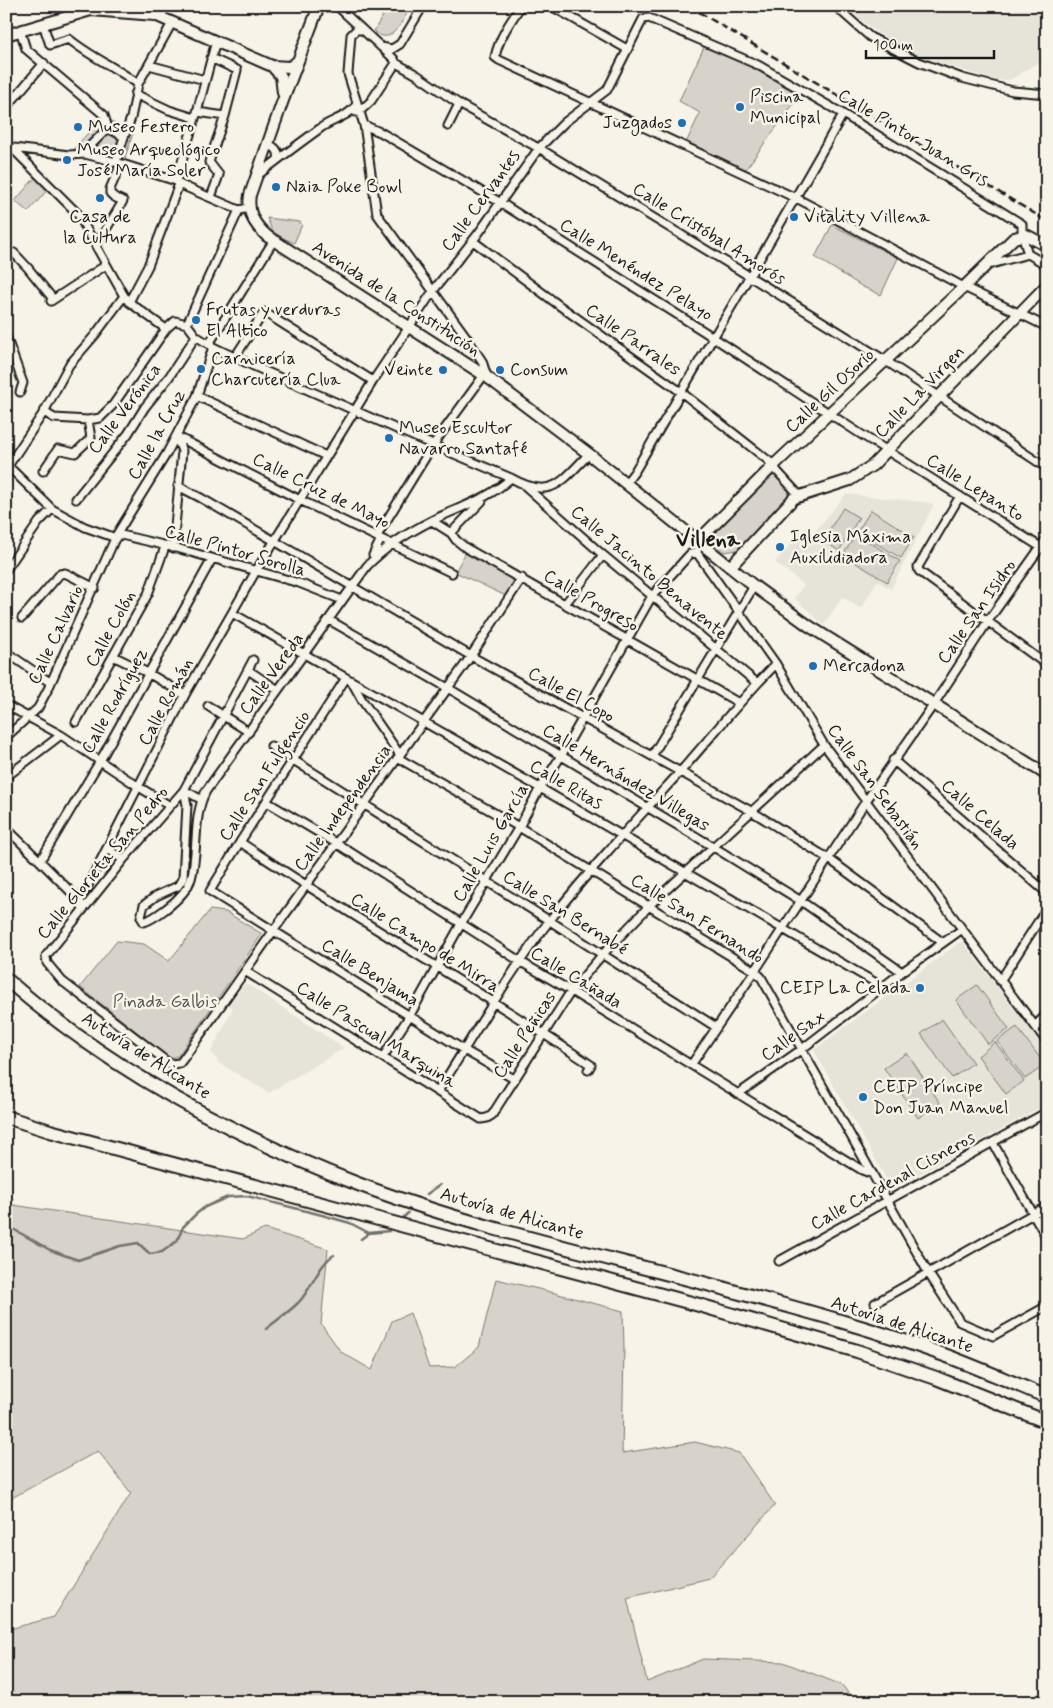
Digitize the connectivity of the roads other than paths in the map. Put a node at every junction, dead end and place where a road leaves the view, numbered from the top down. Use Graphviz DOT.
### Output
graph roads {
  1 [pos="165,6"];
  2 [pos="319,6"];
  3 [pos="337,6"];
  4 [pos="423,6"];
  5 [pos="521,6"];
  6 [pos="551,6"];
  7 [pos="837,7"];
  8 [pos="114,9"];
  9 [pos="160,18"];
  10 [pos="640,22"];
  11 [pos="172,23"];
  12 [pos="43,24"];
  13 [pos="20,30"];
  14 [pos="362,30"];
  15 [pos="6,34"];
  16 [pos="216,41"];
  17 [pos="381,47"];
  18 [pos="626,49"];
  19 [pos="211,58"];
  20 [pos="298,61"];
  21 [pos="44,63"];
  22 [pos="396,63"];
  23 [pos="149,65"];
  24 [pos="272,66"];
  25 [pos="205,80"];
  26 [pos="138,84"];
  27 [pos="135,94"];
  28 [pos="1047,94"];
  29 [pos="282,103"];
  30 [pos="590,103"];
  31 [pos="459,104"];
  32 [pos="6,108"];
  33 [pos="358,108"];
  34 [pos="843,114"];
  35 [pos="196,115"];
  36 [pos="225,116"];
  37 [pos="364,125"];
  38 [pos="448,126"];
  39 [pos="108,128"];
  40 [pos="124,137"];
  41 [pos="268,144"];
  42 [pos="9,148"];
  43 [pos="539,148"];
  44 [pos="85,154"];
  45 [pos="278,159"];
  46 [pos="118,163"];
  47 [pos="257,176"];
  48 [pos="177,183"];
  49 [pos="211,197"];
  50 [pos="796,198"];
  51 [pos="500,203"];
  52 [pos="244,209"];
  53 [pos="1018,236"];
  54 [pos="274,240"];
  55 [pos="473,241"];
  56 [pos="96,246"];
  57 [pos="1047,246"];
  58 [pos="14,253"];
  59 [pos="1028,254"];
  60 [pos="106,265"];
  61 [pos="986,265"];
  62 [pos="1047,265"];
  63 [pos="749,276"];
  64 [pos="1047,285"];
  65 [pos="964,288"];
  66 [pos="433,291"];
  67 [pos="126,299"];
  68 [pos="1019,314"];
  69 [pos="184,324"];
  70 [pos="1047,327"];
  71 [pos="410,328"];
  72 [pos="166,329"];
  73 [pos="6,336"];
  74 [pos="196,336"];
  75 [pos="713,336"];
  76 [pos="211,345"];
  77 [pos="235,357"];
  78 [pos="886,361"];
  79 [pos="486,376"];
  80 [pos="374,381"];
  81 [pos="20,392"];
  82 [pos="681,392"];
  83 [pos="197,396"];
  84 [pos="940,397"];
  85 [pos="356,411"];
  86 [pos="44,412"];
  87 [pos="830,413"];
  88 [pos="88,420"];
  89 [pos="176,436"];
  90 [pos="433,446"];
  91 [pos="886,450"];
  92 [pos="589,454"];
  93 [pos="326,456"];
  94 [pos="774,465"];
  95 [pos="7,467"];
  96 [pos="1047,468"];
  97 [pos="43,471"];
  98 [pos="511,478"];
  99 [pos="626,483"];
  100 [pos="522,485"];
  101 [pos="178,486"];
  102 [pos="800,495"];
  103 [pos="960,496"];
  104 [pos="485,498"];
  105 [pos="76,499"];
  106 [pos="300,500"];
  107 [pos="52,509"];
  108 [pos="432,520"];
  109 [pos="451,533"];
  110 [pos="116,536"];
  111 [pos="377,536"];
  112 [pos="1047,538"];
  113 [pos="698,541"];
  114 [pos="274,542"];
  115 [pos="392,543"];
  116 [pos="169,547"];
  117 [pos="1044,549"];
  118 [pos="697,553"];
  119 [pos="604,555"];
  120 [pos="212,559"];
  121 [pos="367,566"];
  122 [pos="730,566"];
  123 [pos="6,570"];
  124 [pos="256,571"];
  125 [pos="452,573"];
  126 [pos="522,578"];
  127 [pos="352,586"];
  128 [pos="754,586"];
  129 [pos="95,588"];
  130 [pos="652,596"];
  131 [pos="342,600"];
  132 [pos="565,604"];
  133 [pos="739,610"];
  134 [pos="232,613"];
  135 [pos="22,618"];
  136 [pos="329,620"];
  137 [pos="988,621"];
  138 [pos="628,639"];
  139 [pos="716,648"];
  140 [pos="6,652"];
  141 [pos="305,654"];
  142 [pos="113,656"];
  143 [pos="471,656"];
  144 [pos="254,660"];
  145 [pos="776,664"];
  146 [pos="1047,666"];
  147 [pos="248,670"];
  148 [pos="148,673"];
  149 [pos="349,680"];
  150 [pos="697,680"];
  151 [pos="51,682"];
  152 [pos="757,682"];
  153 [pos="448,688"];
  154 [pos="278,690"];
  155 [pos="185,695"];
  156 [pos="739,703"];
  157 [pos="934,704"];
  158 [pos="6,705"];
  159 [pos="208,706"];
  160 [pos="224,716"];
  161 [pos="28,717"];
  162 [pos="582,718"];
  163 [pos="76,722"];
  164 [pos="424,722"];
  165 [pos="248,732"];
  166 [pos="60,734"];
  167 [pos="6,737"];
  168 [pos="824,745"];
  169 [pos="271,746"];
  170 [pos="399,756"];
  171 [pos="561,756"];
  172 [pos="652,756"];
  173 [pos="294,760"];
  174 [pos="894,760"];
  175 [pos="100,761"];
  176 [pos="680,772"];
  177 [pos="1047,775"];
  178 [pos="6,777"];
  179 [pos="139,787"];
  180 [pos="540,788"];
  181 [pos="184,790"];
  182 [pos="202,800"];
  183 [pos="866,801"];
  184 [pos="267,802"];
  185 [pos="365,805"];
  186 [pos="170,806"];
  187 [pos="646,807"];
  188 [pos="751,811"];
  189 [pos="519,827"];
  190 [pos="6,828"];
  191 [pos="621,835"];
  192 [pos="240,842"];
  193 [pos="336,843"];
  194 [pos="712,846"];
  195 [pos="107,848"];
  196 [pos="42,859"];
  197 [pos="829,859"];
  198 [pos="123,860"];
  199 [pos="591,870"];
  200 [pos="685,871"];
  201 [pos="187,879"];
  202 [pos="487,882"];
  203 [pos="306,886"];
  204 [pos="210,891"];
  205 [pos="1047,893"];
  206 [pos="80,901"];
  207 [pos="800,901"];
  208 [pos="649,906"];
  209 [pos="83,908"];
  210 [pos="1047,908"];
  211 [pos="550,921"];
  212 [pos="461,924"];
  213 [pos="783,928"];
  214 [pos="274,930"];
  215 [pos="961,930"];
  216 [pos="942,942"];
  217 [pos="603,954"];
  218 [pos="521,962"];
  219 [pos="437,968"];
  220 [pos="755,970"];
  221 [pos="245,971"];
  222 [pos="902,972"];
  223 [pos="6,979"];
  224 [pos="1000,981"];
  225 [pos="883,987"];
  226 [pos="571,991"];
  227 [pos="494,1003"];
  228 [pos="1047,1014"];
  229 [pos="410,1015"];
  230 [pos="1035,1026"];
  231 [pos="716,1027"];
  232 [pos="543,1033"];
  233 [pos="1047,1042"];
  234 [pos="802,1049"];
  235 [pos="464,1050"];
  236 [pos="186,1054"];
  237 [pos="383,1057"];
  238 [pos="691,1065"];
  239 [pos="588,1070"];
  240 [pos="514,1079"];
  241 [pos="440,1093"];
  242 [pos="738,1094"];
  243 [pos="1047,1112"];
  244 [pos="492,1115"];
  245 [pos="6,1117"];
  246 [pos="993,1143"];
  247 [pos="874,1174"];
  248 [pos="889,1201"];
  249 [pos="1047,1206"];
  250 [pos="1033,1214"];
  251 [pos="1047,1238"];
  252 [pos="779,1261"];
  253 [pos="929,1274"];
  254 [pos="875,1303"];
  255 [pos="1047,1306"];
  256 [pos="1047,1397"];
  257 [pos="1047,1422"];
  1 -- 9 [label="street"];
  2 -- 20 [label="street"];
  3 -- 14 [label="street, Calle Cristóbal Amorós"];
  4 -- 17 [label="street"];
  5 -- 30 [label="street"];
  6 -- 18 [label="street"];
  7 -- 28 [label="street"];
  8 -- 9 [label="street"];
  8 -- 12 [label="street"];
  9 -- 11 [label="street"];
  10 -- 18 [label="street, Calle Cervantes"];
  10 -- 34 [label="street, Calle Pintor Juan Gris"];
  11 -- 16 [label="street"];
  11 -- 23 [label="street"];
  12 -- 13 [label="street"];
  12 -- 26 [label="street"];
  13 -- 15 [label="street"];
  13 -- 21 [label="street"];
  14 -- 17 [label="street, Calle Cristóbal Amorós"];
  14 -- 33 [label="street"];
  16 -- 19 [label="street"];
  16 -- 24 [label="street"];
  17 -- 22 [label="street, Calle Cristóbal Amorós"];
  18 -- 30 [label="street, Calle Cervantes"];
  19 -- 25 [label="street"];
  19 -- 36 [label="street"];
  20 -- 24 [label="street"];
  20 -- 29 [label="street"];
  21 -- 32 [label="street"];
  21 -- 39 [label="street"];
  22 -- 31 [label="street, Calle Cristóbal Amorós"];
  22 -- 33 [label="street"];
  23 -- 25 [label="street"];
  23 -- 26 [label="street"];
  24 -- 29 [label="street"];
  25 -- 35 [label="street"];
  26 -- 27 [label="street"];
  27 -- 35 [label="street"];
  27 -- 40 [label="street"];
  29 -- 41 [label="street"];
  30 -- 43 [label="street, Calle Cervantes"];
  30 -- 50 [label="street"];
  31 -- 38 [label="street"];
  31 -- 43 [label="street, Calle Cristóbal Amorós"];
  33 -- 37 [label="street"];
  33 -- 45 [label="street"];
  34 -- 50 [label="street"];
  34 -- 53 [label="street, Calle Pintor Juan Gris"];
  35 -- 36 [label="street"];
  35 -- 48 [label="street"];
  36 -- 49 [label="street"];
  37 -- 51 [label="street, Calle Menéndez Pelayo"];
  37 -- 66 [label="street"];
  39 -- 40 [label="street"];
  39 -- 44 [label="street"];
  40 -- 46 [label="street"];
  41 -- 45 [label="street"];
  41 -- 47 [label="street"];
  42 -- 44 [label="street"];
  42 -- 56 [label="street"];
  43 -- 51 [label="street, Calle Cervantes"];
  43 -- 63 [label="street, Calle Cristóbal Amorós"];
  44 -- 46 [label="street"];
  45 -- 47 [label="street"];
  46 -- 48 [label="street"];
  46 -- 56 [label="street"];
  47 -- 52 [label="street"];
  48 -- 49 [label="street"];
  48 -- 67 [label="street"];
  49 -- 52 [label="street"];
  50 -- 63 [label="street"];
  50 -- 65 [label="street"];
  51 -- 55 [label="street, Calle Cervantes"];
  51 -- 75 [label="street, Calle Menéndez Pelayo"];
  52 -- 54 [label="street, Avenida de la Constitución"];
  52 -- 69 [label="street"];
  53 -- 57 [label="street"];
  53 -- 59 [label="street, Calle Pintor Juan Gris"];
  53 -- 61 [label="street, Calle Gil Osorio"];
  54 -- 71 [label="street, Avenida de la Constitución"];
  54 -- 76 [label="street, Calle la Cruz"];
  55 -- 66 [label="street, Calle Cervantes"];
  55 -- 82 [label="street, Calle Parrales"];
  56 -- 60 [label="street"];
  58 -- 60 [label="street"];
  59 -- 61 [label="street"];
  59 -- 62 [label="street"];
  60 -- 67 [label="street"];
  61 -- 65 [label="street, Calle Gil Osorio"];
  63 -- 75 [label="street"];
  63 -- 78 [label="street, Calle Cristóbal Amorós"];
  64 -- 68 [label="street, Calle La Virgen"];
  65 -- 68 [label="street"];
  65 -- 78 [label="street, Calle Gil Osorio"];
  66 -- 71 [label="street, Calle Cervantes"];
  66 -- 79 [label="street"];
  67 -- 72 [label="street"];
  67 -- 86 [label="street"];
  68 -- 70 [label="street"];
  68 -- 84 [label="street, Calle La Virgen"];
  69 -- 72 [label="street"];
  69 -- 74 [label="street, Calle Jacinto Benavente"];
  71 -- 79 [label="street, Avenida de la Constitución"];
  71 -- 80 [label="street, Calle Cervantes"];
  72 -- 88 [label="street"];
  73 -- 81 [label="street"];
  74 -- 76 [label="street, Calle Jacinto Benavente"];
  74 -- 105 [label="street, Calle Verónica"];
  75 -- 82 [label="street"];
  75 -- 87 [label="street, Calle Menéndez Pelayo"];
  76 -- 77 [label="street, Calle Jacinto Benavente"];
  76 -- 83 [label="street, Calle la Cruz"];
  77 -- 80 [label="street"];
  77 -- 85 [label="street, Calle Jacinto Benavente"];
  78 -- 84 [label="street, Calle Cristóbal Amorós"];
  78 -- 87 [label="street, Calle Gil Osorio"];
  79 -- 90 [label="street, Calle Vereda"];
  79 -- 92 [label="street, Avenida de la Constitución"];
  80 -- 85 [label="street, Calle Cervantes"];
  82 -- 94 [label="street, Calle Parrales"];
  82 -- 99 [label="street"];
  83 -- 89 [label="street, Calle la Cruz"];
  83 -- 93 [label="street"];
  84 -- 91 [label="street, Calle La Virgen"];
  84 -- 96 [label="street, Calle Cristóbal Amorós"];
  85 -- 90 [label="street, Calle Jacinto Benavente"];
  85 -- 93 [label="street, Calle Cervantes"];
  86 -- 88 [label="street"];
  86 -- 95 [label="street"];
  87 -- 91 [label="street, Calle Menéndez Pelayo"];
  87 -- 94 [label="street, Calle Gil Osorio"];
  88 -- 97 [label="street"];
  89 -- 101 [label="street, Calle Colón"];
  89 -- 106 [label="street, Calle Cruz de Mayo"];
  89 -- 110 [label="street, Calle la Cruz"];
  90 -- 98 [label="street, Calle Jacinto Benavente"];
  90 -- 111 [label="street, Calle Vereda"];
  91 -- 102 [label="street, Calle La Virgen"];
  91 -- 103 [label="street, Calle Lepanto"];
  92 -- 99 [label="street, Avenida de la Constitución"];
  92 -- 100 [label="street"];
  93 -- 106 [label="street, Calle Román"];
  94 -- 102 [label="street, Calle Parrales"];
  94 -- 113 [label="street, Calle Gil Osorio"];
  95 -- 107 [label="street, Calle Pintor Sorolla"];
  98 -- 100 [label="street, Calle Jacinto Benavente"];
  98 -- 104 [label="street"];
  99 -- 113 [label="street, Avenida de la Constitución"];
  100 -- 119 [label="street, Calle Jacinto Benavente"];
  101 -- 114 [label="street, Calle El Copo"];
  101 -- 116 [label="street, Calle Colón"];
  102 -- 122 [label="street"];
  103 -- 117 [label="street, Calle Lepanto"];
  103 -- 137 [label="street"];
  104 -- 108 [label="street, Calle Vereda"];
  104 -- 109 [label="street"];
  106 -- 111 [label="street, Calle Cruz de Mayo"];
  106 -- 114 [label="street, Calle Román"];
  107 -- 110 [label="street, Calle Pintor Sorolla"];
  107 -- 123 [label="street"];
  108 -- 109 [label="street, Calle Progreso"];
  108 -- 115 [label="street, Calle Vereda"];
  109 -- 126 [label="street, Calle Progreso"];
  110 -- 116 [label="street, Calle Pintor Sorolla"];
  110 -- 129 [label="street, Calle Calvario"];
  111 -- 115 [label="street, Calle Cruz de Mayo"];
  111 -- 121 [label="street, Calle Vereda"];
  112 -- 117 [label="street, Calle San Isidro"];
  113 -- 118 [label="street"];
  113 -- 122 [label="street, Avenida de la Constitución"];
  114 -- 124 [label="street, Calle Román"];
  114 -- 127 [label="street, Calle El Copo"];
  115 -- 121 [label="street, Calle Vereda"];
  115 -- 125 [label="street, Calle Cruz de Mayo"];
  116 -- 120 [label="street, Calle Pintor Sorolla"];
  116 -- 142 [label="street, Calle Colón"];
  117 -- 137 [label="street, Calle San Isidro"];
  118 -- 130 [label="street, Calle Luis García"];
  118 -- 133 [label="street, Calle San Sebastián"];
  119 -- 130 [label="street, Calle Jacinto Benavente"];
  119 -- 132 [label="street"];
  120 -- 124 [label="street, Calle Pintor Sorolla"];
  120 -- 148 [label="street, Calle Rodríguez"];
  121 -- 127 [label="street, Calle Vereda"];
  122 -- 128 [label="street, Avenida de la Constitución"];
  124 -- 131 [label="street, Calle Pintor Sorolla"];
  124 -- 134 [label="street, Calle Román"];
  126 -- 132 [label="street, Calle Progreso"];
  126 -- 143 [label="street, Calle Independencia"];
  127 -- 131 [label="street, Calle Vereda"];
  127 -- 143 [label="street, Calle El Copo"];
  128 -- 133 [label="street"];
  128 -- 157 [label="street, Avenida de la Constitución"];
  129 -- 135 [label="street"];
  129 -- 151 [label="street, Calle Calvario"];
  130 -- 138 [label="street, Calle Luis García"];
  130 -- 139 [label="street, Calle Jacinto Benavente"];
  131 -- 136 [label="street, Calle Vereda"];
  132 -- 138 [label="street, Calle Progreso"];
  133 -- 139 [label="street"];
  133 -- 145 [label="street, Calle San Sebastián"];
  134 -- 141 [label="street, Calle Ritas"];
  134 -- 155 [label="street, Calle Román"];
  136 -- 141 [label="street, Calle Vereda"];
  136 -- 153 [label="street, Calle Hernández Villegas"];
  137 -- 146 [label="street"];
  137 -- 157 [label="street, Calle San Isidro"];
  138 -- 150 [label="street, Calle Progreso"];
  138 -- 162 [label="street, Calle Luis García"];
  139 -- 150 [label="street"];
  139 -- 152 [label="street, Calle Jacinto Benavente"];
  140 -- 151 [label="street"];
  141 -- 149 [label="street, Calle Ritas"];
  141 -- 154 [label="street, Calle Vereda"];
  142 -- 148 [label="street"];
  142 -- 163 [label="street, Calle Colón"];
  143 -- 153 [label="street, Calle Independencia"];
  143 -- 162 [label="street, Calle El Copo"];
  144 -- 147 [label="street, Calle Glorieta San Pedro"];
  145 -- 152 [label="street"];
  145 -- 168 [label="street, Calle San Sebastián"];
  147 -- 154 [label="street"];
  147 -- 160 [label="street, Calle Glorieta San Pedro"];
  148 -- 155 [label="street"];
  148 -- 175 [label="street, Calle Rodríguez"];
  149 -- 164 [label="street, Calle Ritas"];
  149 -- 170 [label="street, Calle San Fernando"];
  149 -- 173 [label="street, Calle San Fulgencio"];
  150 -- 156 [label="street, Calle Progreso"];
  150 -- 172 [label="street"];
  151 -- 161 [label="street, Calle Calvario"];
  152 -- 156 [label="street"];
  153 -- 164 [label="street, Calle Independencia"];
  153 -- 171 [label="street, Calle Hernández Villegas"];
  154 -- 165 [label="street, Calle Vereda"];
  155 -- 179 [label="street, Calle Román"];
  156 -- 176 [label="street"];
  157 -- 174 [label="street, Calle San Isidro"];
  157 -- 177 [label="street, Avenida de la Constitución"];
  158 -- 161 [label="street"];
  159 -- 160 [label="street"];
  160 -- 165 [label="street"];
  160 -- 181 [label="street, Calle Glorieta San Pedro"];
  161 -- 166 [label="street"];
  161 -- 167 [label="street, Calle Calvario"];
  162 -- 171 [label="street, Calle Luis García"];
  162 -- 172 [label="street, Calle El Copo"];
  164 -- 170 [label="street, Calle Independencia"];
  164 -- 180 [label="street, Calle Ritas"];
  165 -- 182 [label="street, Calle Vereda"];
  166 -- 175 [label="street"];
  166 -- 178 [label="street"];
  168 -- 183 [label="street, Calle San Sebastián"];
  168 -- 188 [label="street, Calle Peñicas"];
  169 -- 173 [label="street, Calle San Bernabé"];
  170 -- 185 [label="street, Calle Independencia"];
  170 -- 189 [label="street, Calle San Fernando"];
  171 -- 180 [label="street, Calle Luis García"];
  171 -- 187 [label="street, Calle Hernández Villegas"];
  172 -- 176 [label="street, Calle El Copo"];
  173 -- 184 [label="street, Calle San Fulgencio"];
  173 -- 185 [label="street, Calle San Bernabé"];
  174 -- 183 [label="street, Calle San Isidro"];
  174 -- 205 [label="street, Calle Celada"];
  175 -- 179 [label="street"];
  175 -- 196 [label="street, Calle Rodríguez"];
  176 -- 187 [label="street"];
  176 -- 188 [label="street, Calle El Copo"];
  179 -- 186 [label="street"];
  179 -- 195 [label="street, Calle Román"];
  180 -- 189 [label="street, Calle Luis García"];
  180 -- 191 [label="street, Calle Ritas"];
  181 -- 182 [label="street"];
  181 -- 186 [label="street, Calle Glorieta San Pedro"];
  181 -- 201 [label="street"];
  182 -- 201 [label="street"];
  183 -- 197 [label="street, Calle San Isidro"];
  183 -- 215 [label="street, Calle San Sebastián"];
  184 -- 192 [label="street, Calle San Fulgencio"];
  184 -- 193 [label="street, Calle Cañada"];
  185 -- 193 [label="street, Calle Independencia"];
  185 -- 202 [label="street, Calle San Bernabé"];
  186 -- 198 [label="street, Calle Glorieta San Pedro"];
  187 -- 191 [label="street"];
  187 -- 194 [label="street, Calle Hernández Villegas"];
  188 -- 194 [label="street, Calle Peñicas"];
  188 -- 197 [label="street, Calle El Copo"];
  189 -- 199 [label="street, Calle San Fernando"];
  189 -- 202 [label="street, Calle Luis García"];
  190 -- 196 [label="street"];
  191 -- 199 [label="street"];
  191 -- 200 [label="street, Calle Ritas"];
  192 -- 203 [label="street, Calle Campo de Mirra"];
  192 -- 204 [label="street, Calle San Fulgencio"];
  193 -- 203 [label="street, Calle Independencia"];
  193 -- 212 [label="street, Calle Cañada"];
  194 -- 200 [label="street, Calle Peñicas"];
  194 -- 207 [label="street, Calle Hernández Villegas"];
  195 -- 198 [label="street"];
  195 -- 206 [label="street, Calle Román"];
  196 -- 206 [label="street"];
  197 -- 207 [label="street, Calle San Isidro"];
  197 -- 216 [label="street, Calle El Copo"];
  198 -- 209 [label="street, Calle Glorieta San Pedro"];
  199 -- 208 [label="street, Calle San Fernando"];
  199 -- 211 [label="street"];
  200 -- 208 [label="street, Calle Peñicas"];
  200 -- 213 [label="street, Calle Ritas"];
  201 -- 201 [label="street"];
  202 -- 211 [label="street, Calle San Bernabé"];
  202 -- 212 [label="street, Calle Luis García"];
  203 -- 214 [label="street, Calle Independencia"];
  203 -- 219 [label="street, Calle Campo de Mirra"];
  204 -- 214 [label="street, Calle Benjama"];
  206 -- 209 [label="street"];
  207 -- 213 [label="street, Calle San Isidro"];
  207 -- 222 [label="street, Calle Hernández Villegas"];
  208 -- 217 [label="street, Calle Peñicas"];
  208 -- 220 [label="street, Calle San Fernando"];
  209 -- 236 [label="street, Calle Glorieta San Pedro"];
  210 -- 224 [label="street"];
  211 -- 217 [label="street, Calle San Bernabé"];
  211 -- 218 [label="street"];
  212 -- 218 [label="street, Calle Cañada"];
  212 -- 219 [label="street, Calle Luis García"];
  213 -- 220 [label="street, Calle San Isidro"];
  213 -- 225 [label="street, Calle Ritas"];
  214 -- 221 [label="street, Calle Independencia"];
  214 -- 229 [label="street, Calle Benjama"];
  215 -- 216 [label="street, Calle Sax"];
  215 -- 224 [label="street, Calle San Sebastián"];
  216 -- 222 [label="street, Calle Sax"];
  217 -- 226 [label="street, Calle Peñicas"];
  217 -- 231 [label="street, Calle San Bernabé"];
  218 -- 226 [label="street, Calle Cañada"];
  218 -- 227 [label="street"];
  219 -- 227 [label="street, Calle Campo de Mirra"];
  219 -- 229 [label="street, Calle Luis García"];
  220 -- 231 [label="street, Calle San Isidro"];
  220 -- 234 [label="street, Calle San Fernando"];
  221 -- 236 [label="street, Calle Independencia"];
  221 -- 237 [label="street, Calle Pascual Marquina"];
  222 -- 225 [label="street, Calle Sax"];
  223 -- 256 [label="highway, Autovía de Alicante"];
  224 -- 230 [label="street, Calle San Sebastián"];
  225 -- 234 [label="street, Calle Sax"];
  226 -- 232 [label="street, Calle Peñicas"];
  226 -- 238 [label="street, Calle Cañada"];
  227 -- 232 [label="street, Calle Campo de Mirra"];
  227 -- 235 [label="street"];
  228 -- 230 [label="street"];
  229 -- 235 [label="street, Calle Benjama"];
  229 -- 237 [label="street, Calle Luis García"];
  230 -- 233 [label="street, Calle San Sebastián"];
  231 -- 238 [label="street, Calle San Isidro"];
  232 -- 239 [label="street, Calle Campo de Mirra"];
  232 -- 240 [label="street, Calle Peñicas"];
  234 -- 242 [label="street, Calle Sax"];
  234 -- 247 [label="street, Calle San Fernando"];
  235 -- 240 [label="street, Calle Benjama"];
  235 -- 241 [label="street"];
  237 -- 241 [label="street, Calle Pascual Marquina"];
  238 -- 242 [label="street, Calle Cañada"];
  240 -- 244 [label="street, Calle Peñicas"];
  241 -- 244 [label="street, Calle Pascual Marquina"];
  242 -- 247 [label="street, Calle Cañada"];
  243 -- 246 [label="street, Calle Cardenal Cisneros"];
  245 -- 257 [label="highway"];
  246 -- 248 [label="street, Calle Cardenal Cisneros"];
  246 -- 250 [label="street"];
  247 -- 248 [label="street, Calle San Fernando"];
  248 -- 252 [label="street, Calle Cardenal Cisneros"];
  248 -- 253 [label="street, Calle San Fernando"];
  249 -- 250 [label="street"];
  250 -- 251 [label="street"];
  250 -- 253 [label="street"];
  253 -- 254 [label="street"];
  253 -- 255 [label="street, Calle San Fernando"];
}
